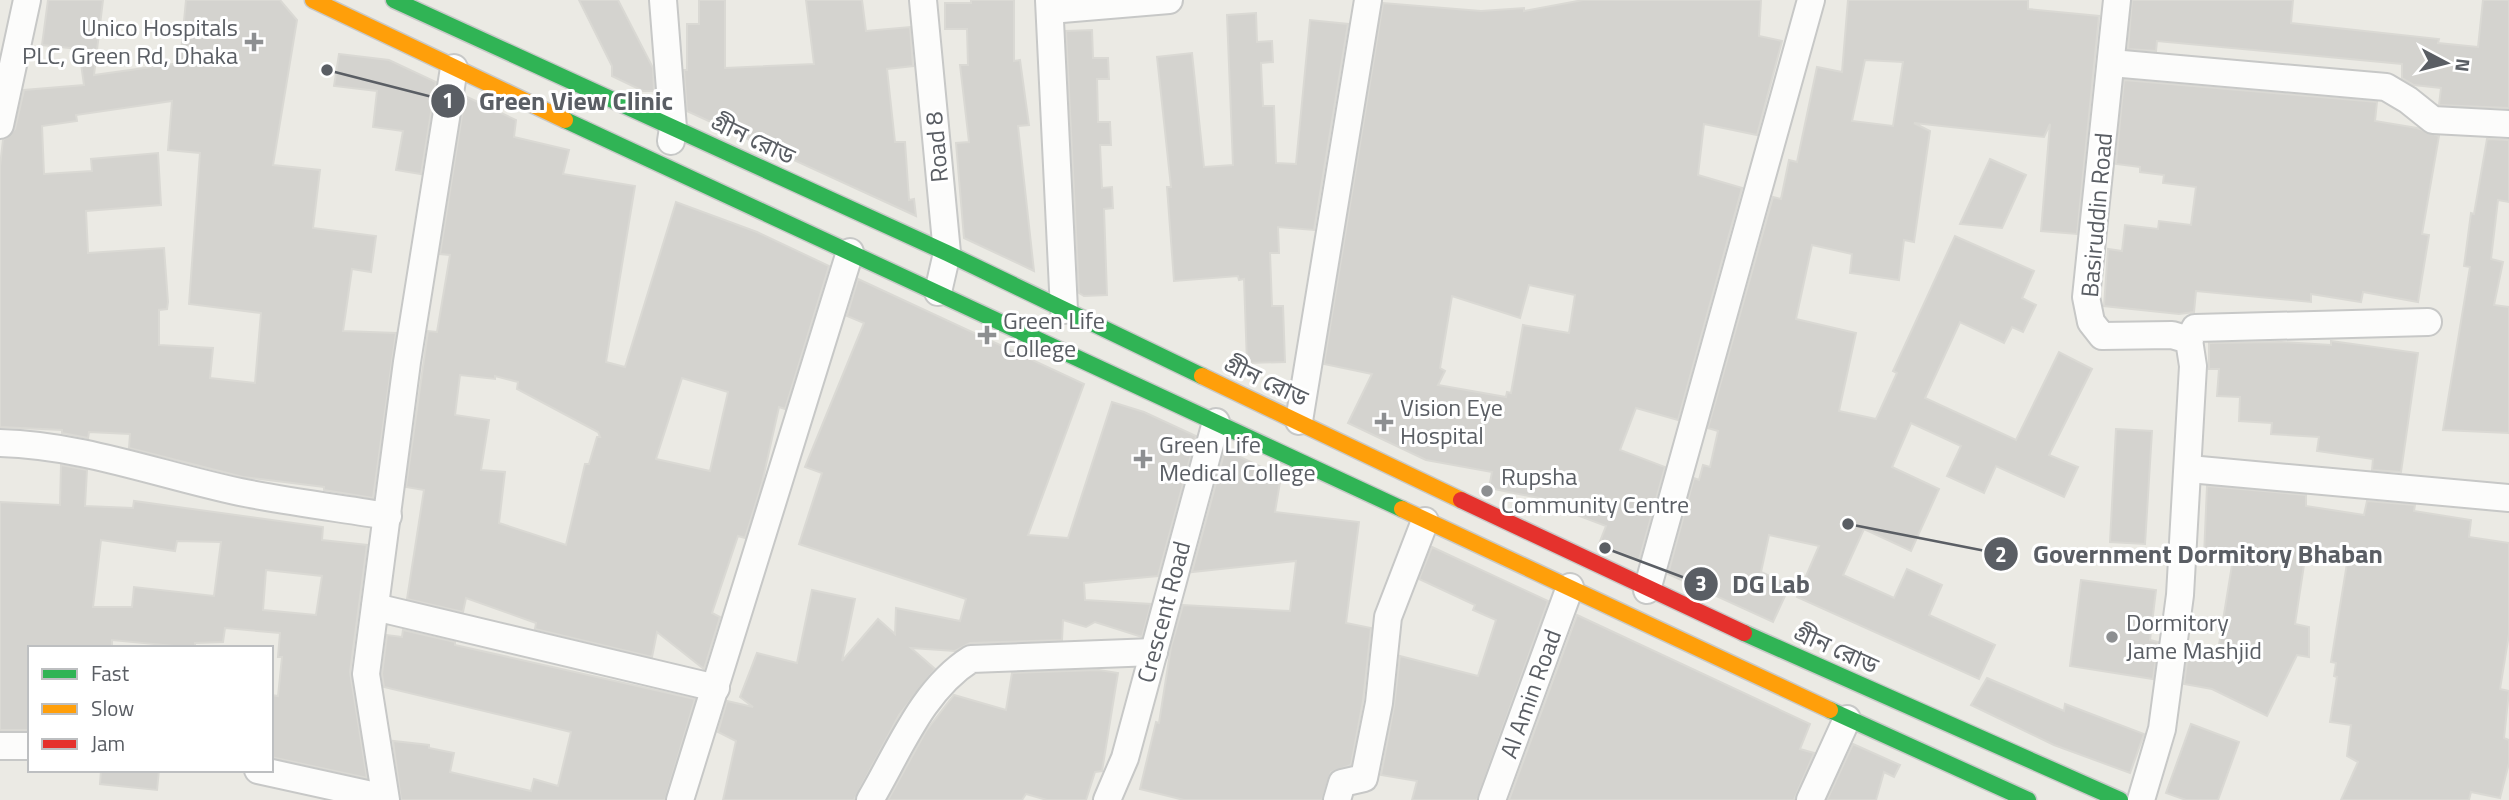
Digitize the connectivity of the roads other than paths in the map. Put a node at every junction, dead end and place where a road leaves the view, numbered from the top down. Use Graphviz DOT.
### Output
graph roads {
  1 [pos="27,0"];
  2 [pos="313,0"];
  3 [pos="394,0"];
  4 [pos="663,0"];
  5 [pos="923,0"];
  6 [pos="1170,0"];
  7 [pos="1368,0"];
  8 [pos="1811,0"];
  9 [pos="2117,0"];
  10 [pos="1122,2"];
  11 [pos="1049,5"];
  12 [pos="2111,63"];
  13 [pos="454,68"];
  14 [pos="2509,124"];
  15 [pos="0,125"];
  16 [pos="673,128"];
  17 [pos="667,169"];
  18 [pos="850,252"];
  19 [pos="947,253"];
  20 [pos="939,292"];
  21 [pos="1064,310"];
  22 [pos="2428,322"];
  23 [pos="2189,340"];
  24 [pos="1299,421"];
  25 [pos="1216,422"];
  26 [pos="0,443"];
  27 [pos="2189,469"];
  28 [pos="2509,498"];
  29 [pos="388,516"];
  30 [pos="1425,521"];
  31 [pos="1570,587"];
  32 [pos="1647,590"];
  33 [pos="375,607"];
  34 [pos="1154,652"];
  35 [pos="716,688"];
  36 [pos="1847,719"];
  37 [pos="0,746"];
  38 [pos="28,746"];
  39 [pos="267,772"];
  40 [pos="386,799"];
  41 [pos="680,800"];
  42 [pos="870,800"];
  43 [pos="1107,800"];
  44 [pos="1336,800"];
  45 [pos="1492,800"];
  46 [pos="1810,800"];
  47 [pos="2028,800"];
  48 [pos="2120,800"];
  49 [pos="2141,800"];
  1 -- 15 [label="street"];
  2 -- 13 [label="main road"];
  3 -- 16 [label="main road, গ্রীন রোড"];
  4 -- 16 [label="street"];
  5 -- 19 [label="street, Road 8"];
  6 -- 10 [label="street"];
  7 -- 24 [label="street"];
  8 -- 32 [label="street"];
  9 -- 12 [label="street, Basiruddin Road"];
  10 -- 11 [label="street"];
  11 -- 21 [label="street"];
  12 -- 14 [label="street"];
  12 -- 23 [label="street, Basiruddin Road"];
  13 -- 17 [label="main road"];
  13 -- 29 [label="street"];
  16 -- 17 [label="street"];
  16 -- 19 [label="main road, গ্রীন রোড"];
  17 -- 18 [label="main road"];
  18 -- 20 [label="main road"];
  18 -- 35 [label="street"];
  19 -- 20 [label="street, Road 8"];
  19 -- 21 [label="main road, গ্রীন রোড"];
  20 -- 25 [label="main road"];
  21 -- 24 [label="main road, গ্রীন রোড"];
  22 -- 23 [label="street"];
  23 -- 27 [label="street"];
  24 -- 32 [label="main road, গ্রীন রোড"];
  25 -- 30 [label="main road"];
  25 -- 34 [label="street, Crescent Road"];
  26 -- 29 [label="street"];
  27 -- 28 [label="street"];
  27 -- 49 [label="street"];
  29 -- 33 [label="street"];
  30 -- 31 [label="main road"];
  30 -- 44 [label="street"];
  31 -- 36 [label="main road"];
  31 -- 45 [label="street, Al Amin Road"];
  32 -- 48 [label="main road, গ্রীন রোড"];
  33 -- 35 [label="street"];
  33 -- 40 [label="street"];
  34 -- 42 [label="street"];
  34 -- 43 [label="street, Crescent Road"];
  35 -- 41 [label="street"];
  36 -- 46 [label="street"];
  36 -- 47 [label="main road"];
  37 -- 38 [label="street"];
  39 -- 40 [label="street"];
}
